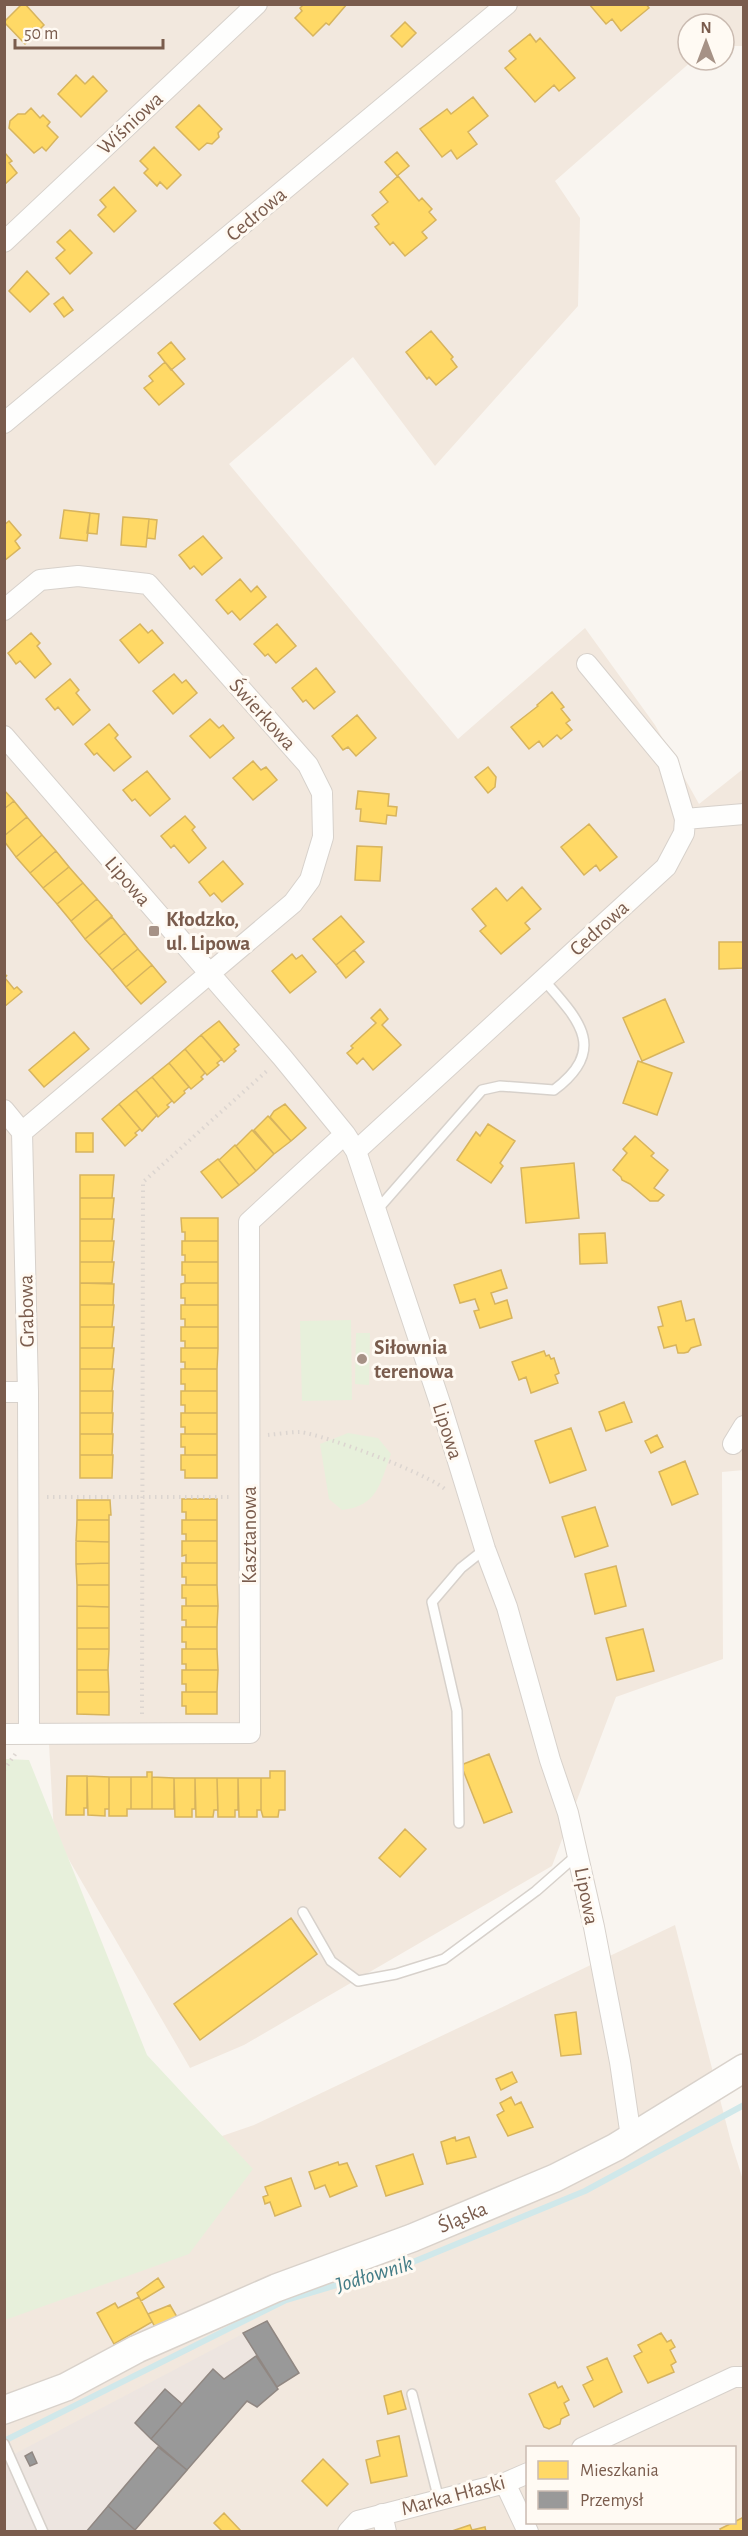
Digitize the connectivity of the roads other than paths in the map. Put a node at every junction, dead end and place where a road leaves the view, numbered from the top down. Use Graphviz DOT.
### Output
graph roads {
  1 [pos="257,4"];
  2 [pos="507,4"];
  3 [pos="4,242"];
  4 [pos="4,423"];
  5 [pos="4,610"];
  6 [pos="587,664"];
  7 [pos="4,736"];
  8 [pos="740,811"];
  9 [pos="685,819"];
  10 [pos="209,975"];
  11 [pos="543,979"];
  12 [pos="4,1110"];
  13 [pos="22,1132"];
  14 [pos="351,1142"];
  15 [pos="376,1211"];
  16 [pos="4,1392"];
  17 [pos="28,1392"];
  18 [pos="744,1426"];
  19 [pos="733,1444"];
  20 [pos="485,1549"];
  21 [pos="28,1733"];
  22 [pos="4,1734"];
  23 [pos="459,1823"];
  24 [pos="579,1853"];
  25 [pos="303,1912"];
  26 [pos="744,2068"];
  27 [pos="631,2137"];
  28 [pos="744,2377"];
  29 [pos="412,2394"];
  30 [pos="4,2410"];
  31 [pos="586,2446"];
  32 [pos="6,2448"];
  33 [pos="526,2474"];
  34 [pos="505,2483"];
  35 [pos="439,2500"];
  36 [pos="384,2523"];
  37 [pos="43,2532"];
  38 [pos="348,2532"];
  39 [pos="528,2532"];
  1 -- 3 [label="street, Wiśniowa"];
  2 -- 4 [label="street, Cedrowa"];
  5 -- 10 [label="street, Świerkowa"];
  6 -- 9 [label="street"];
  7 -- 10 [label="street, Lipowa"];
  8 -- 9 [label="street"];
  9 -- 11 [label="street, Cedrowa"];
  10 -- 13 [label="street"];
  10 -- 14 [label="street, Lipowa"];
  11 -- 14 [label="street, Cedrowa"];
  11 -- 15 [label="lane"];
  12 -- 13 [label="street"];
  13 -- 17 [label="street, Grabowa"];
  14 -- 15 [label="street, Lipowa"];
  14 -- 21 [label="street, Kasztanowa"];
  15 -- 20 [label="street, Lipowa"];
  16 -- 17 [label="street"];
  17 -- 21 [label="street, Grabowa"];
  18 -- 19 [label="street"];
  20 -- 23 [label="lane"];
  20 -- 24 [label="street, Lipowa"];
  21 -- 22 [label="street, Kasztanowa"];
  24 -- 25 [label="lane"];
  24 -- 27 [label="street, Lipowa"];
  26 -- 27 [label="street, Śląska"];
  27 -- 30 [label="street, Śląska"];
  28 -- 31 [label="street"];
  29 -- 35 [label="lane"];
  32 -- 37 [label="lane"];
  33 -- 34 [label="street, Marka Hłaski"];
  34 -- 35 [label="street, Marka Hłaski"];
  34 -- 39 [label="street"];
  35 -- 36 [label="street, Marka Hłaski"];
  36 -- 38 [label="street, Marka Hłaski"];
}
